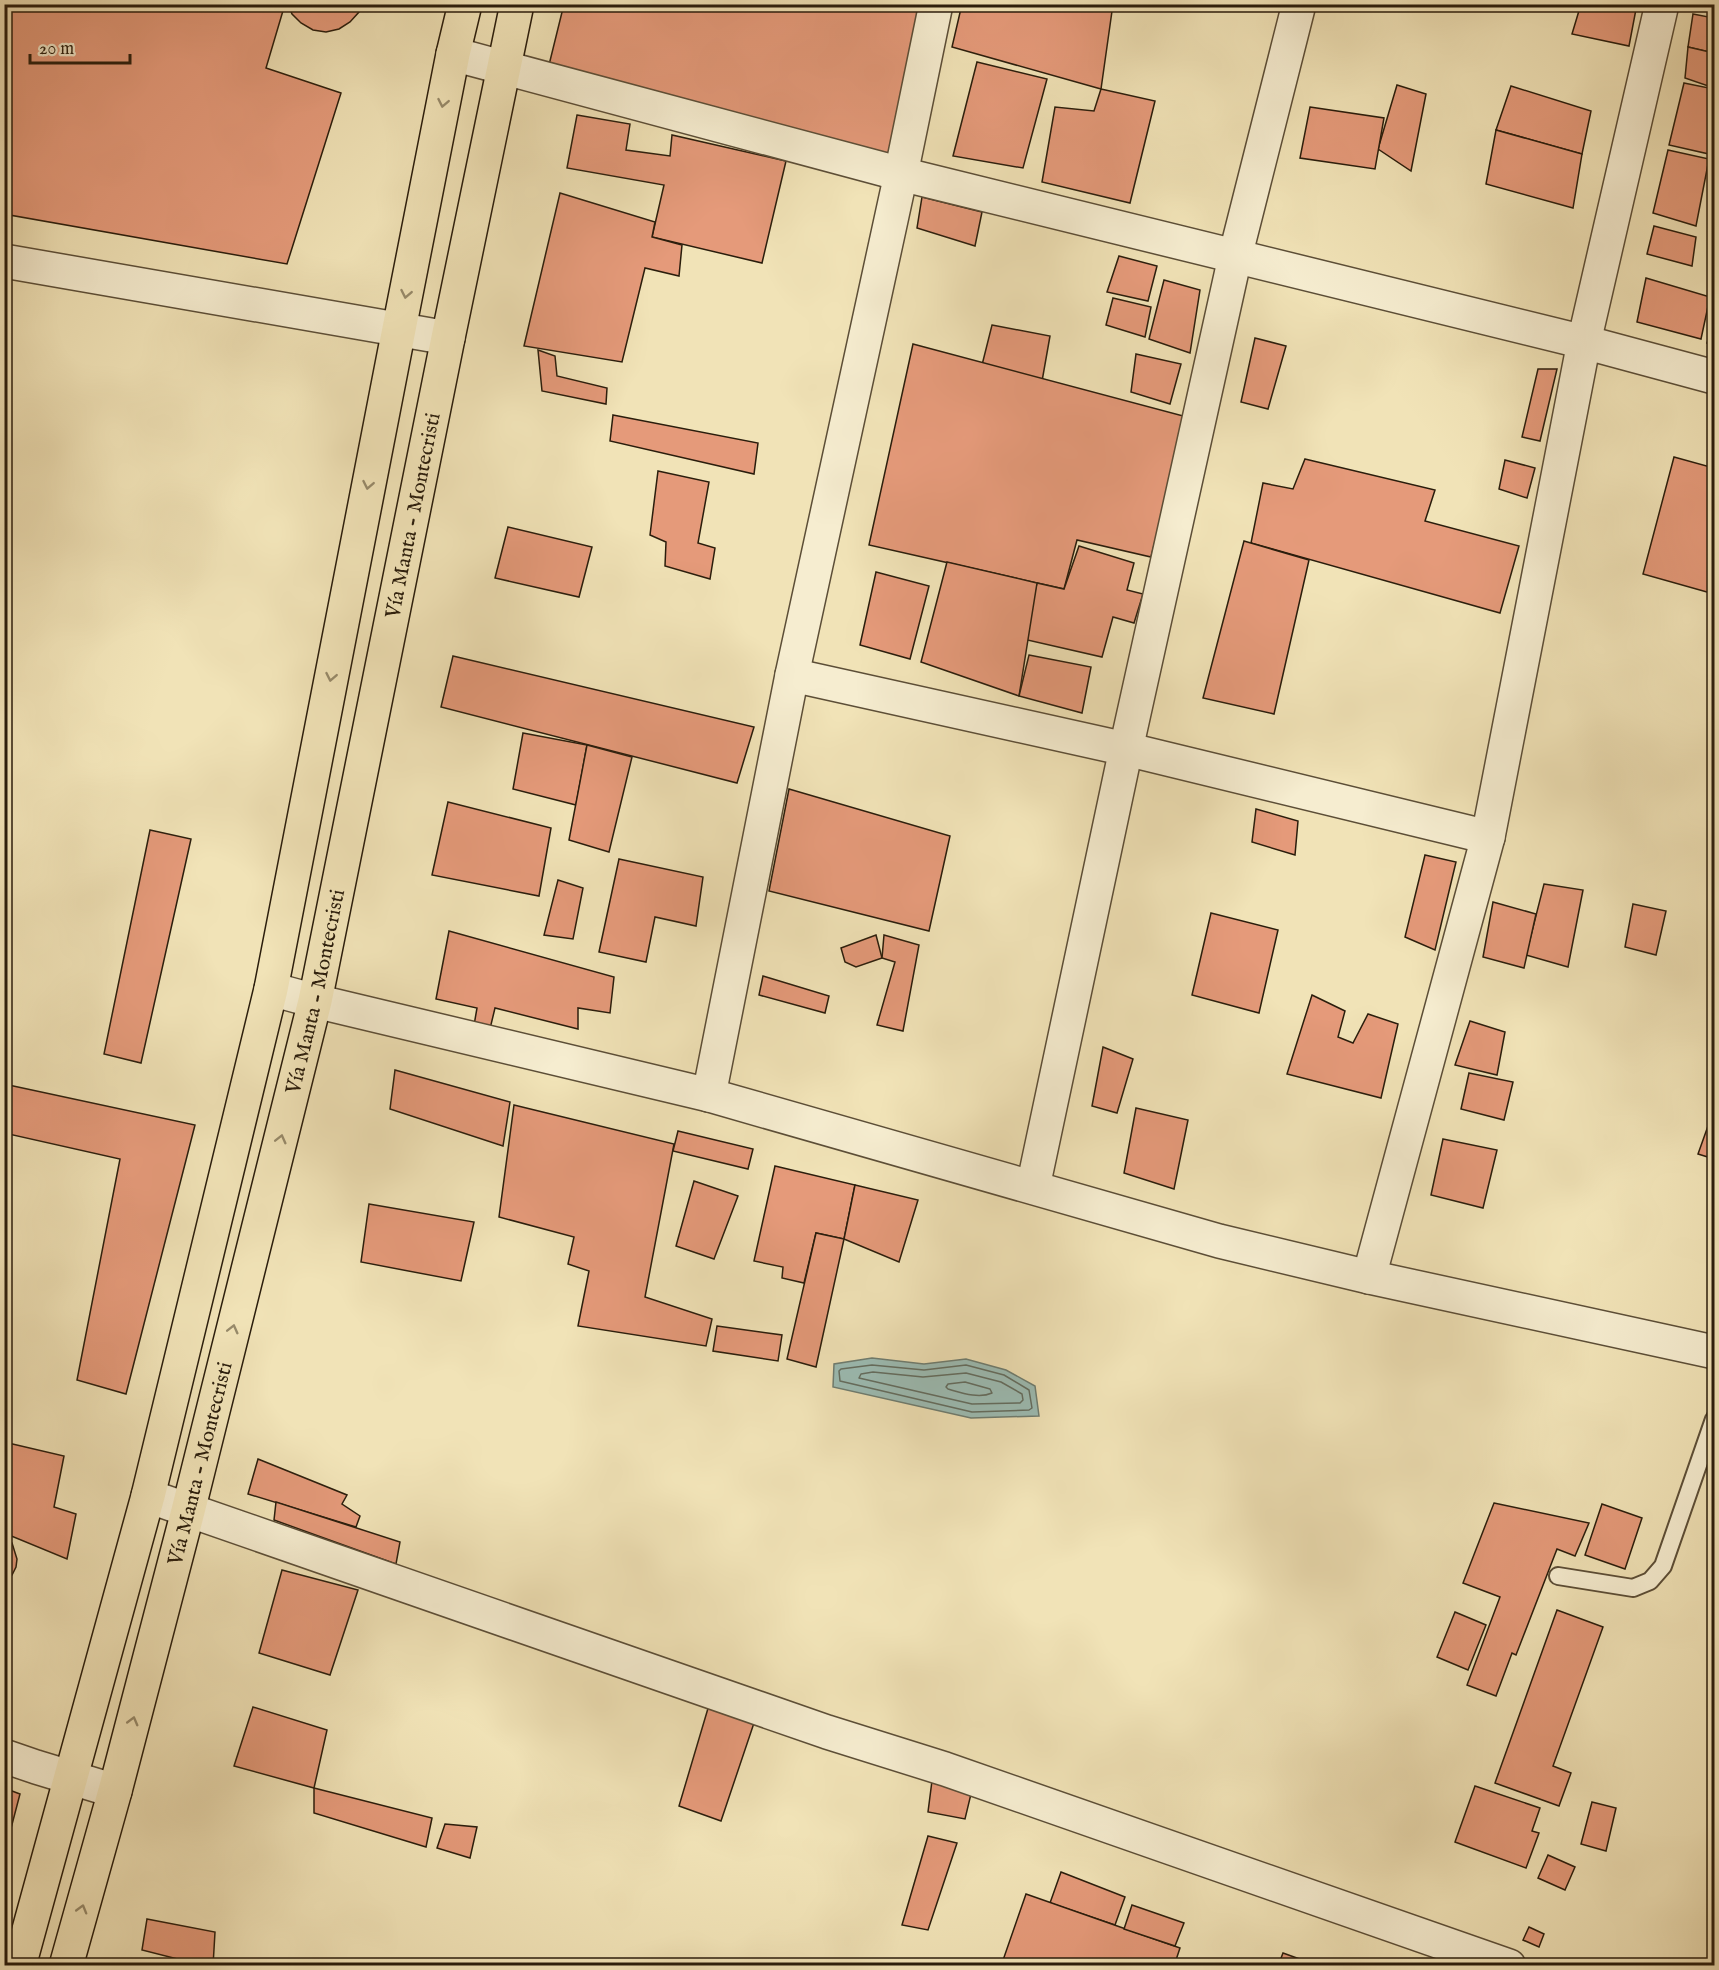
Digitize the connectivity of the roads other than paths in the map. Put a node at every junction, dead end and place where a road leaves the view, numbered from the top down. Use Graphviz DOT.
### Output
graph roads {
  1 [pos="465,4"];
  2 [pos="518,4"];
  3 [pos="936,4"];
  4 [pos="1299,4"];
  5 [pos="1662,4"];
  6 [pos="453,54"];
  7 [pos="504,67"];
  8 [pos="901,174"];
  9 [pos="1235,257"];
  10 [pos="4,261"];
  11 [pos="399,329"];
  12 [pos="448,338"];
  13 [pos="1584,342"];
  14 [pos="1714,377"];
  15 [pos="792,675"];
  16 [pos="1126,748"];
  17 [pos="1488,837"];
  18 [pos="271,989"];
  19 [pos="315,1001"];
  20 [pos="709,1095"];
  21 [pos="1033,1187"];
  22 [pos="1369,1277"];
  23 [pos="1714,1352"];
  24 [pos="1714,1419"];
  25 [pos="148,1496"];
  26 [pos="188,1511"];
  27 [pos="1558,1576"];
  28 [pos="4,1756"];
  29 [pos="71,1779"];
  30 [pos="115,1791"];
  31 [pos="19,1965"];
  32 [pos="66,1965"];
  33 [pos="1509,1965"];
  1 -- 6 [label="main road, Vía Manta - Montecristi"];
  2 -- 7 [label="main road, Vía Manta - Montecristi"];
  3 -- 8 [label="street"];
  4 -- 9 [label="street"];
  5 -- 13 [label="street"];
  6 -- 7 [label="street"];
  6 -- 11 [label="main road, Vía Manta - Montecristi, one-way"];
  7 -- 8 [label="street"];
  7 -- 12 [label="main road, Vía Manta - Montecristi"];
  8 -- 9 [label="street"];
  8 -- 15 [label="street"];
  9 -- 13 [label="street"];
  9 -- 16 [label="street"];
  10 -- 11 [label="street"];
  11 -- 12 [label="street"];
  11 -- 18 [label="main road, Vía Manta - Montecristi, one-way"];
  12 -- 19 [label="main road, Vía Manta - Montecristi"];
  13 -- 14 [label="street"];
  13 -- 17 [label="street"];
  15 -- 16 [label="street"];
  15 -- 20 [label="street"];
  16 -- 17 [label="street"];
  16 -- 21 [label="street"];
  17 -- 22 [label="street"];
  18 -- 19 [label="street"];
  18 -- 25 [label="main road, Vía Manta - Montecristi"];
  19 -- 20 [label="street"];
  26 -- 19 [label="main road, Vía Manta - Montecristi, one-way"];
  20 -- 21 [label="street"];
  21 -- 22 [label="street"];
  22 -- 23 [label="street"];
  24 -- 27 [label="lane"];
  25 -- 26 [label="street"];
  25 -- 29 [label="main road, Vía Manta - Montecristi"];
  30 -- 26 [label="main road, Vía Manta - Montecristi, one-way"];
  26 -- 33 [label="street"];
  28 -- 29 [label="street"];
  29 -- 30 [label="street"];
  29 -- 31 [label="main road, Vía Manta - Montecristi"];
  32 -- 30 [label="main road, Vía Manta - Montecristi, one-way"];
}
